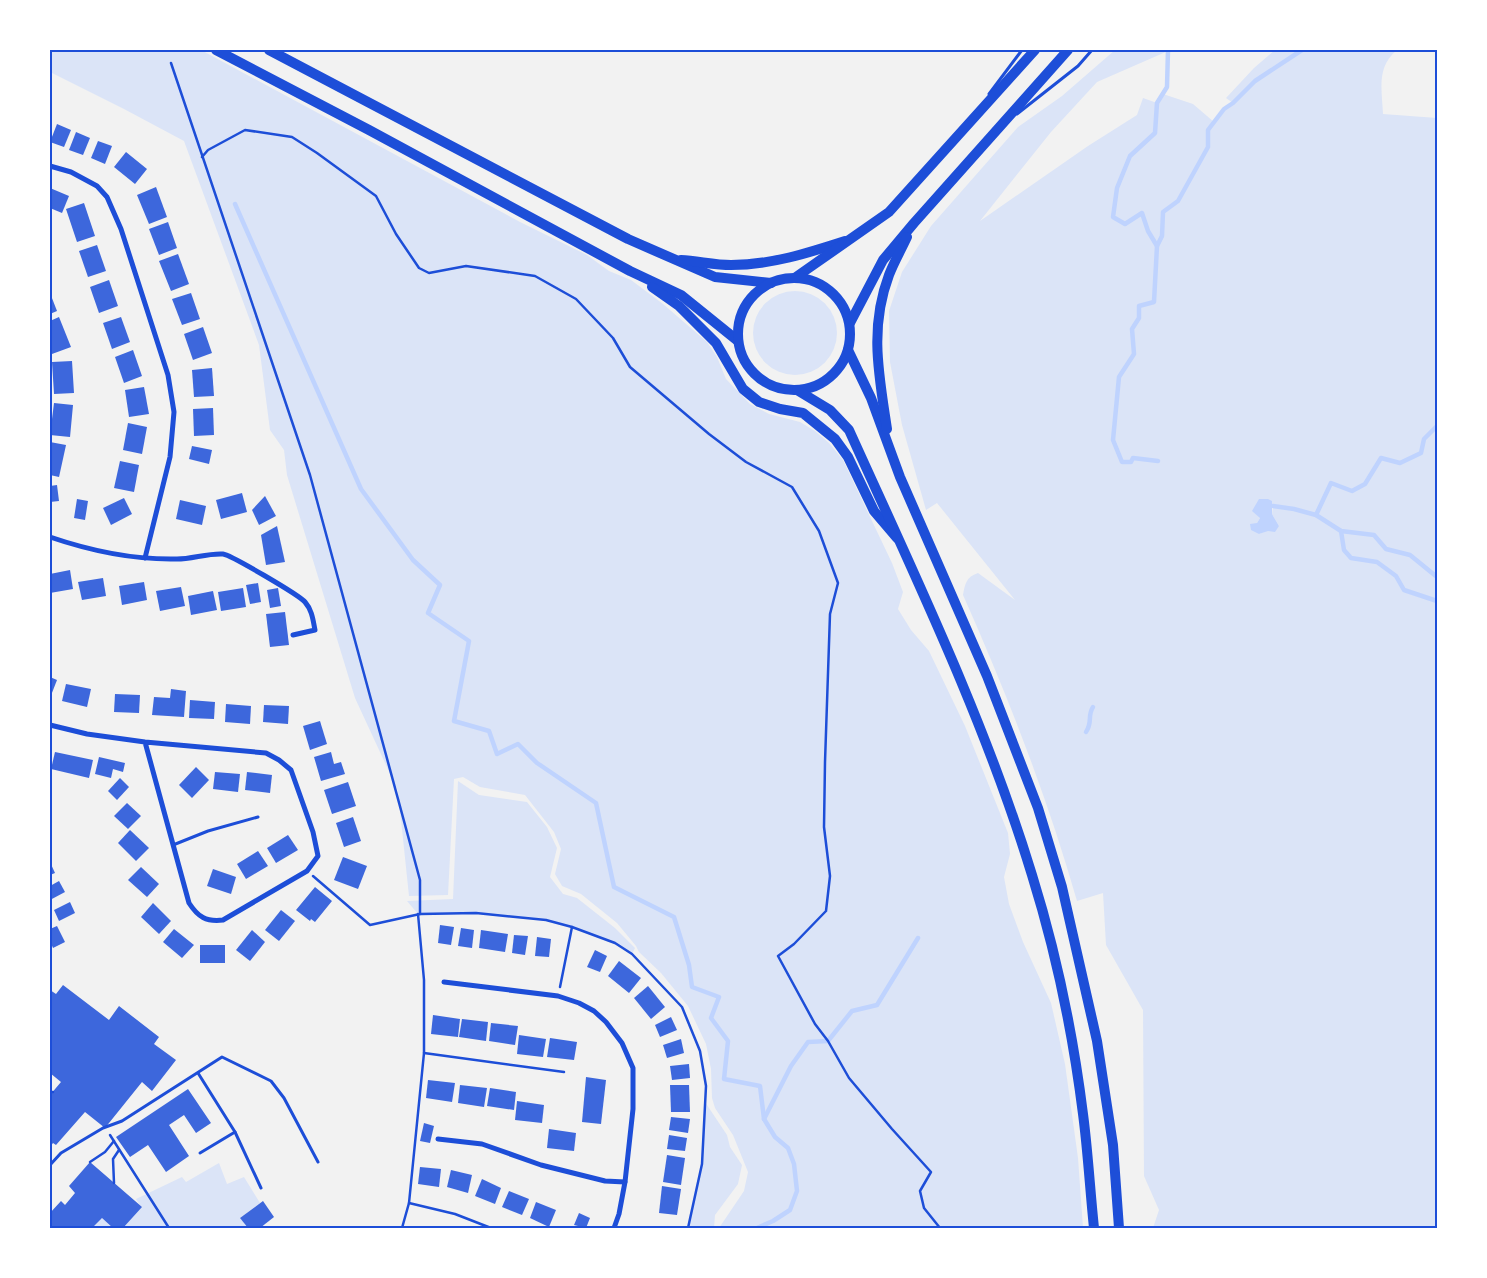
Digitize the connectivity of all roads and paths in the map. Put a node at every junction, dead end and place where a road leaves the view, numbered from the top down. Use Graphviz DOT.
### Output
graph roads {
  1 [pos="216,50"];
  2 [pos="269,50"];
  3 [pos="1022,50"];
  4 [pos="1035,50"];
  5 [pos="1068,50"];
  6 [pos="1092,50"];
  7 [pos="171,64"];
  8 [pos="999,128"];
  9 [pos="962,131"];
  10 [pos="202,157"];
  11 [pos="50,166"];
  12 [pos="914,223"];
  13 [pos="850,240"];
  14 [pos="672,260"];
  15 [pos="630,271"];
  16 [pos="796,278"];
  17 [pos="771,283"];
  18 [pos="850,323"];
  19 [pos="738,341"];
  20 [pos="848,350"];
  21 [pos="797,390"];
  22 [pos="890,449"];
  23 [pos="50,537"];
  24 [pos="899,541"];
  25 [pos="145,558"];
  26 [pos="293,635"];
  27 [pos="50,725"];
  28 [pos="145,742"];
  29 [pos="258,818"];
  30 [pos="173,844"];
  31 [pos="307,871"];
  32 [pos="419,914"];
  33 [pos="572,927"];
  34 [pos="444,982"];
  35 [pos="558,996"];
  36 [pos="424,1053"];
  37 [pos="564,1072"];
  38 [pos="198,1073"];
  39 [pos="105,1128"];
  40 [pos="235,1132"];
  41 [pos="438,1139"];
  42 [pos="114,1141"];
  43 [pos="119,1150"];
  44 [pos="200,1152"];
  45 [pos="90,1162"];
  46 [pos="318,1162"];
  47 [pos="50,1165"];
  48 [pos="624,1182"];
  49 [pos="114,1183"];
  50 [pos="261,1188"];
  51 [pos="409,1203"];
  52 [pos="169,1228"];
  53 [pos="402,1228"];
  54 [pos="491,1228"];
  55 [pos="614,1228"];
  56 [pos="688,1228"];
  57 [pos="940,1228"];
  58 [pos="1094,1228"];
  59 [pos="1119,1228"];
  1 -- 15 [label="main road"];
  2 -- 14 [label="main road"];
  3 -- 9 [label="lane"];
  4 -- 9 [label="main road"];
  5 -- 8 [label="main road"];
  6 -- 8 [label="lane"];
  7 -- 10 [label="path"];
  8 -- 12 [label="main road"];
  9 -- 13 [label="main road"];
  10 -- 32 [label="path"];
  10 -- 57 [label="path"];
  11 -- 25 [label="street"];
  12 -- 18 [label="main road"];
  12 -- 22 [label="main road"];
  13 -- 14 [label="main road"];
  13 -- 16 [label="main road"];
  14 -- 17 [label="main road"];
  15 -- 19 [label="main road"];
  15 -- 24 [label="main road"];
  16 -- 17 [label="main road"];
  16 -- 18 [label="main road"];
  17 -- 19 [label="main road"];
  18 -- 20 [label="main road"];
  19 -- 21 [label="main road"];
  20 -- 21 [label="main road"];
  20 -- 22 [label="main road"];
  21 -- 24 [label="main road"];
  22 -- 59 [label="main road"];
  23 -- 25 [label="street"];
  24 -- 58 [label="main road"];
  25 -- 26 [label="street"];
  27 -- 28 [label="street"];
  28 -- 30 [label="street"];
  28 -- 31 [label="street"];
  29 -- 30 [label="lane"];
  30 -- 31 [label="street"];
  31 -- 32 [label="path"];
  32 -- 33 [label="path"];
  32 -- 36 [label="path"];
  33 -- 35 [label="path"];
  33 -- 56 [label="path"];
  34 -- 35 [label="street"];
  35 -- 48 [label="street"];
  36 -- 37 [label="path"];
  36 -- 51 [label="path"];
  38 -- 39 [label="lane"];
  38 -- 40 [label="lane"];
  38 -- 46 [label="lane"];
  39 -- 42 [label="path"];
  39 -- 47 [label="lane"];
  40 -- 44 [label="lane"];
  40 -- 50 [label="lane"];
  41 -- 48 [label="street"];
  42 -- 43 [label="path"];
  42 -- 45 [label="path"];
  43 -- 49 [label="path"];
  43 -- 52 [label="path"];
  48 -- 55 [label="street"];
  51 -- 53 [label="path"];
  51 -- 54 [label="path"];
}
